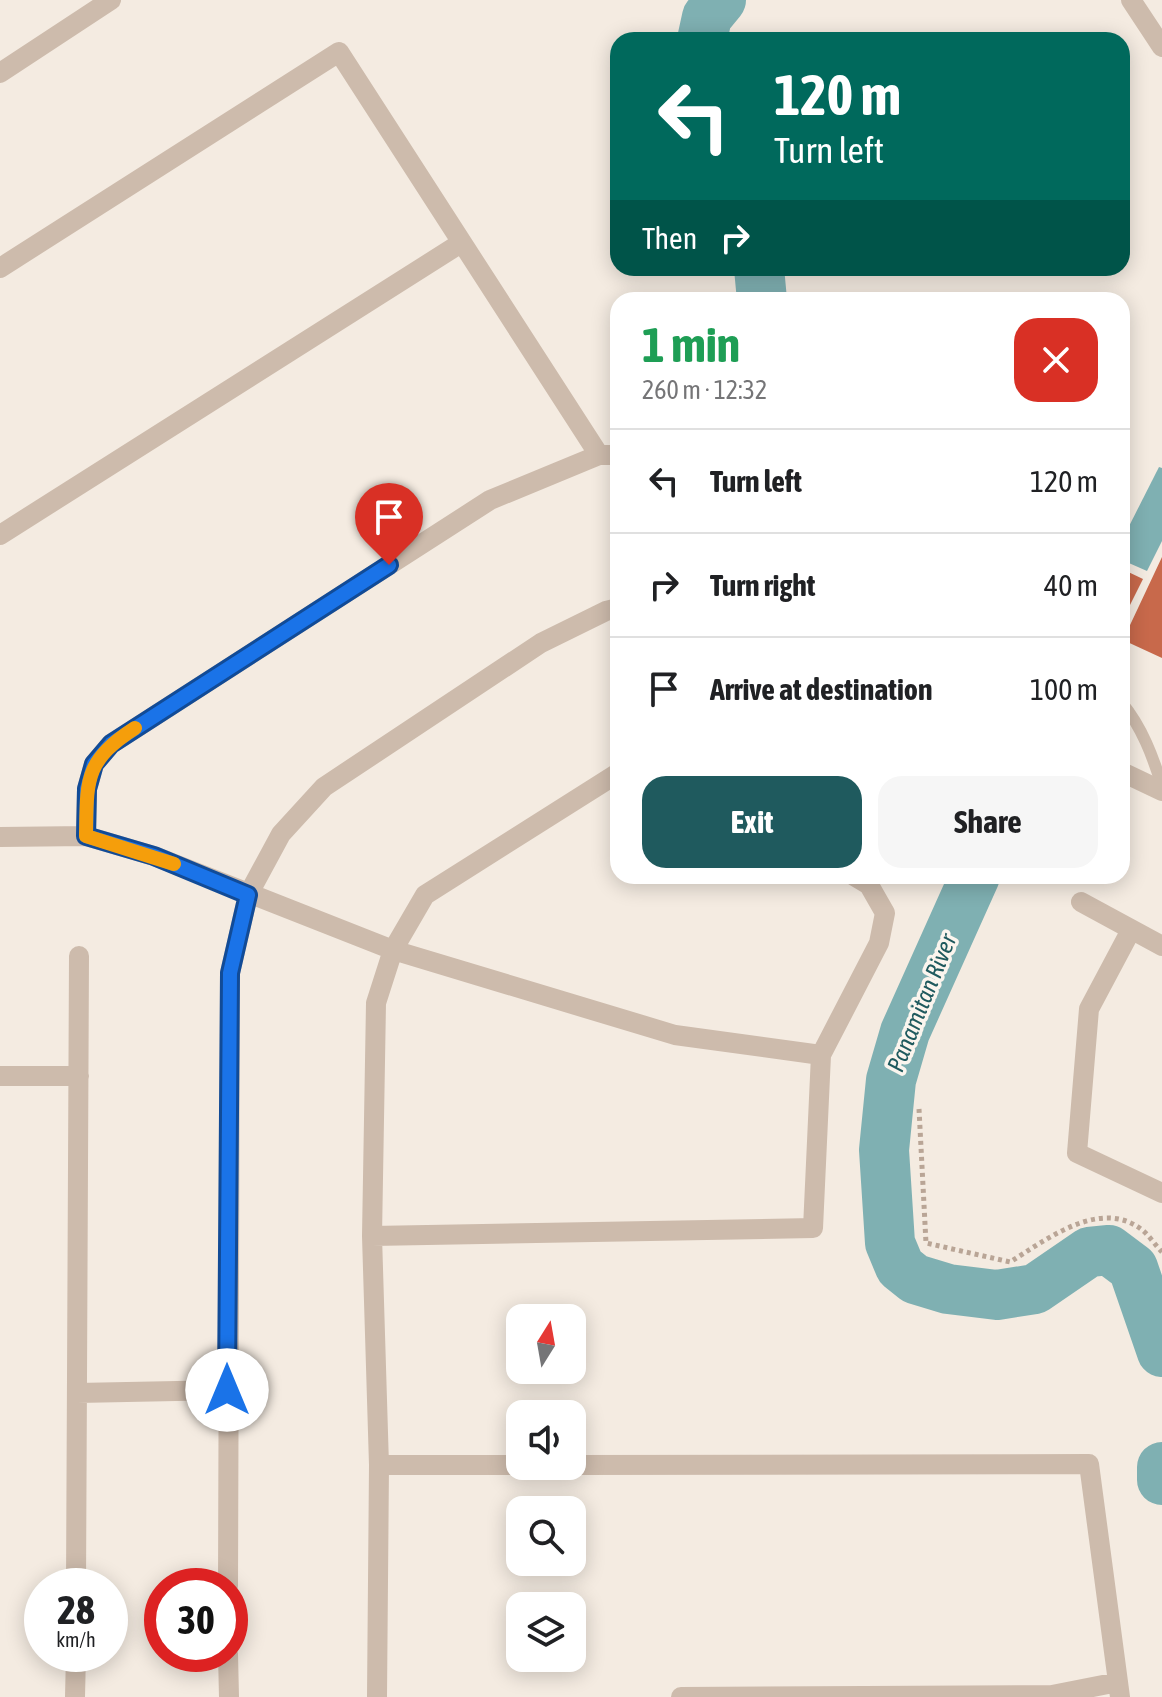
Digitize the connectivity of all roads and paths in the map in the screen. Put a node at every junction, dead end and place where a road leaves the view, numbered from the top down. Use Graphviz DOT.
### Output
graph roads {
  1 [pos="111,0"];
  2 [pos="1131,0"];
  3 [pos="1162,47"];
  4 [pos="0,73"];
  5 [pos="461,243"];
  6 [pos="0,268"];
  7 [pos="608,455"];
  8 [pos="0,535"];
  9 [pos="610,610"];
  10 [pos="1130,712"];
  11 [pos="1130,775"];
  12 [pos="610,778"];
  13 [pos="1162,788"];
  14 [pos="86,836"];
  15 [pos="0,837"];
  16 [pos="867,884"];
  17 [pos="248,895"];
  18 [pos="1081,902"];
  19 [pos="1131,930"];
  20 [pos="1162,946"];
  21 [pos="393,950"];
  22 [pos="79,956"];
  23 [pos="821,1055"];
  24 [pos="0,1076"];
  25 [pos="79,1076"];
  26 [pos="919,1109"];
  27 [pos="1162,1193"];
  28 [pos="372,1236"];
  29 [pos="1162,1252"];
  30 [pos="227,1390"];
  31 [pos="77,1393"];
  32 [pos="379,1465"];
  33 [pos="506,1465"];
  34 [pos="586,1465"];
  35 [pos="76,1568"];
  36 [pos="228,1568"];
  37 [pos="76,1672"];
  38 [pos="228,1672"];
  39 [pos="1119,1690"];
  40 [pos="75,1697"];
  41 [pos="229,1697"];
  42 [pos="377,1697"];
  43 [pos="681,1697"];
  1 -- 4 [label="street"];
  2 -- 3 [label="street"];
  5 -- 6 [label="street"];
  5 -- 7 [label="street"];
  5 -- 8 [label="street"];
  7 -- 14 [label="street"];
  9 -- 17 [label="street"];
  10 -- 13 [label="lane"];
  11 -- 13 [label="street"];
  12 -- 21 [label="street"];
  14 -- 15 [label="street"];
  14 -- 17 [label="street"];
  16 -- 23 [label="street"];
  17 -- 21 [label="street"];
  17 -- 30 [label="street"];
  18 -- 19 [label="street"];
  19 -- 20 [label="street"];
  19 -- 27 [label="street"];
  21 -- 23 [label="street"];
  21 -- 28 [label="street"];
  22 -- 25 [label="street"];
  23 -- 28 [label="street"];
  24 -- 25 [label="street"];
  25 -- 31 [label="street"];
  26 -- 29 [label="path"];
  28 -- 32 [label="street"];
  30 -- 31 [label="street"];
  30 -- 36 [label="street"];
  31 -- 35 [label="street"];
  32 -- 33 [label="street"];
  32 -- 42 [label="street"];
  34 -- 39 [label="street"];
  37 -- 40 [label="street"];
  38 -- 41 [label="street"];
  39 -- 43 [label="street"];
}
